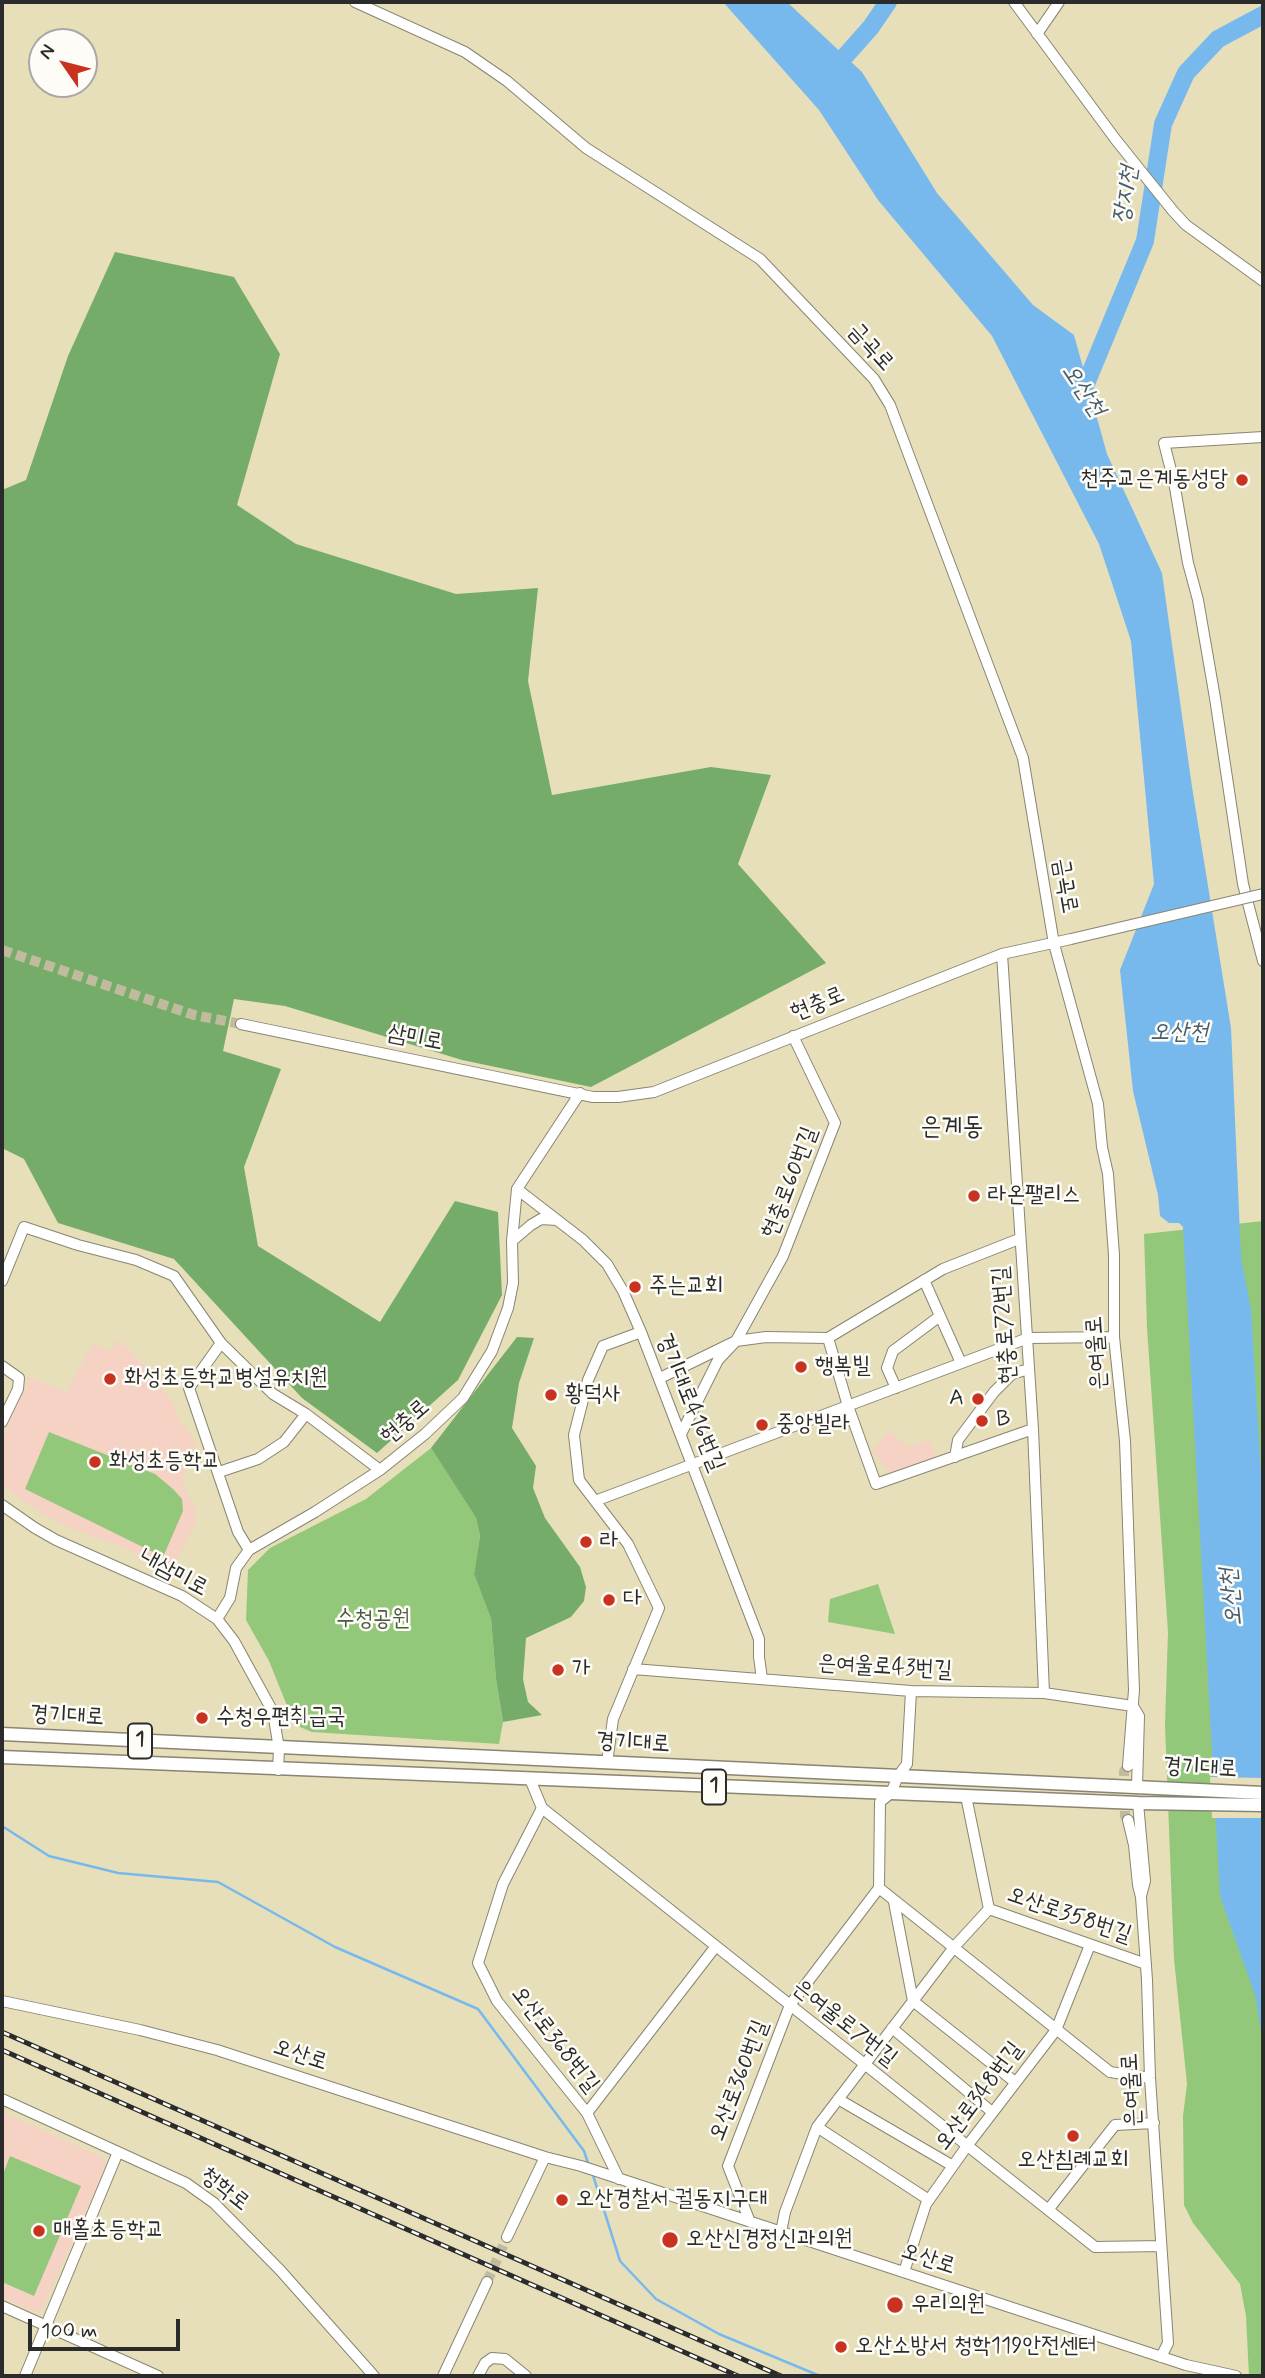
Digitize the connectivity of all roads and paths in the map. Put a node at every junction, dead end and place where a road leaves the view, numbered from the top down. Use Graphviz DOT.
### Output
graph roads {
  1 [pos="355,2"];
  2 [pos="1014,2"];
  3 [pos="1059,2"];
  4 [pos="1037,34"];
  5 [pos="1263,281"];
  6 [pos="1263,437"];
  7 [pos="1263,894"];
  8 [pos="1054,944"];
  9 [pos="1002,954"];
  10 [pos="1263,961"];
  11 [pos="241,1024"];
  12 [pos="793,1036"];
  13 [pos="580,1093"];
  14 [pos="517,1189"];
  15 [pos="558,1220"];
  16 [pos="1019,1238"];
  17 [pos="513,1241"];
  18 [pos="3,1274"];
  19 [pos="924,1280"];
  20 [pos="940,1316"];
  21 [pos="641,1332"];
  22 [pos="1114,1337"];
  23 [pos="828,1338"];
  24 [pos="1028,1338"];
  25 [pos="736,1341"];
  26 [pos="220,1343"];
  27 [pos="961,1363"];
  28 [pos="2,1366"];
  29 [pos="1030,1369"];
  30 [pos="660,1378"];
  31 [pos="896,1388"];
  32 [pos="848,1406"];
  33 [pos="306,1414"];
  34 [pos="2,1422"];
  35 [pos="1033,1429"];
  36 [pos="681,1434"];
  37 [pos="956,1457"];
  38 [pos="693,1464"];
  39 [pos="380,1470"];
  40 [pos="219,1472"];
  41 [pos="595,1501"];
  42 [pos="2,1505"];
  43 [pos="249,1550"];
  44 [pos="217,1619"];
  45 [pos="633,1669"];
  46 [pos="762,1679"];
  47 [pos="911,1691"];
  48 [pos="1044,1693"];
  49 [pos="1133,1706"];
  50 [pos="2,1734"];
  51 [pos="279,1749"];
  52 [pos="2,1757"];
  53 [pos="607,1763"];
  54 [pos="1128,1766"];
  55 [pos="278,1770"];
  56 [pos="898,1776"];
  57 [pos="530,1779"];
  58 [pos="1143,1788"];
  59 [pos="891,1793"];
  60 [pos="1263,1793"];
  61 [pos="966,1796"];
  62 [pos="1144,1803"];
  63 [pos="1263,1805"];
  64 [pos="542,1808"];
  65 [pos="1128,1820"];
  66 [pos="879,1888"];
  67 [pos="1141,1897"];
  68 [pos="894,1901"];
  69 [pos="989,1909"];
  70 [pos="1090,1945"];
  71 [pos="716,1946"];
  72 [pos="954,1946"];
  73 [pos="1146,1964"];
  74 [pos="2,2001"];
  75 [pos="913,2001"];
  76 [pos="790,2005"];
  77 [pos="892,2028"];
  78 [pos="1056,2029"];
  79 [pos="864,2064"];
  80 [pos="1150,2078"];
  81 [pos="1015,2082"];
  82 [pos="2,2099"];
  83 [pos="838,2099"];
  84 [pos="992,2112"];
  85 [pos="587,2113"];
  86 [pos="1154,2123"];
  87 [pos="817,2127"];
  88 [pos="967,2146"];
  89 [pos="118,2152"];
  90 [pos="545,2157"];
  91 [pos="953,2166"];
  92 [pos="620,2179"];
  93 [pos="929,2200"];
  94 [pos="1048,2210"];
  95 [pos="750,2222"];
  96 [pos="780,2232"];
  97 [pos="507,2236"];
  98 [pos="1161,2246"];
  99 [pos="904,2272"];
  100 [pos="487,2282"];
  101 [pos="2,2306"];
  102 [pos="46,2327"];
  103 [pos="1161,2357"];
  104 [pos="25,2376"];
  105 [pos="158,2376"];
  106 [pos="374,2376"];
  107 [pos="443,2376"];
  108 [pos="478,2376"];
  109 [pos="526,2376"];
  110 [pos="1236,2376"];
  1 -- 8 [label="street, 금곡로"];
  2 -- 4 [label="street"];
  3 -- 4 [label="street"];
  4 -- 5 [label="street"];
  6 -- 10 [label="street"];
  7 -- 8 [label="street, 현충로, bridge"];
  8 -- 9 [label="street, 현충로"];
  8 -- 22 [label="street, 은여울로"];
  9 -- 12 [label="street, 현충로"];
  9 -- 16 [label="street, 현충로72번길"];
  11 -- 13 [label="street, 삼미로"];
  12 -- 13 [label="street, 현충로"];
  12 -- 25 [label="street, 현충로60번길"];
  13 -- 14 [label="street"];
  14 -- 15 [label="street"];
  14 -- 17 [label="street, 현충로"];
  15 -- 17 [label="street"];
  15 -- 21 [label="street"];
  16 -- 19 [label="street"];
  16 -- 24 [label="street, 현충로72번길"];
  17 -- 39 [label="street, 현충로"];
  18 -- 26 [label="street"];
  19 -- 20 [label="street"];
  19 -- 23 [label="street"];
  20 -- 27 [label="street"];
  20 -- 31 [label="street"];
  21 -- 30 [label="street, 경기대로416번길"];
  21 -- 41 [label="street, 경기대로416번길"];
  22 -- 24 [label="street"];
  22 -- 49 [label="street, 은여울로"];
  23 -- 25 [label="street"];
  23 -- 32 [label="street"];
  24 -- 27 [label="street"];
  24 -- 29 [label="street, 현충로72번길"];
  25 -- 30 [label="street"];
  25 -- 36 [label="street, 현충로60번길"];
  26 -- 33 [label="street"];
  26 -- 40 [label="street"];
  27 -- 31 [label="street"];
  28 -- 34 [label="street"];
  29 -- 35 [label="street, 현충로72번길"];
  29 -- 37 [label="street"];
  30 -- 36 [label="street, 경기대로416번길"];
  31 -- 32 [label="street"];
  32 -- 37 [label="street"];
  32 -- 38 [label="street"];
  33 -- 39 [label="street"];
  33 -- 40 [label="street"];
  35 -- 37 [label="street"];
  35 -- 48 [label="street, 현충로72번길"];
  36 -- 38 [label="street, 경기대로416번길"];
  38 -- 41 [label="street"];
  38 -- 46 [label="street, 경기대로416번길"];
  39 -- 43 [label="street, 현충로"];
  40 -- 43 [label="street"];
  41 -- 45 [label="street, 경기대로416번길"];
  42 -- 44 [label="street, 내삼미로"];
  43 -- 44 [label="street"];
  44 -- 51 [label="street, 내삼미로"];
  45 -- 46 [label="street, 은여울로43번길"];
  45 -- 53 [label="street, 경기대로416번길"];
  46 -- 47 [label="street, 은여울로43번길"];
  47 -- 48 [label="street, 은여울로43번길"];
  47 -- 56 [label="street"];
  48 -- 49 [label="street, 은여울로43번길"];
  49 -- 54 [label="street, 은여울로"];
  49 -- 58 [label="street"];
  50 -- 51 [label="main road, 경기대로 / 1"];
  51 -- 53 [label="main road, 경기대로 / 1"];
  51 -- 55 [label="street, 내삼미로"];
  52 -- 55 [label="main road, 경기대로 / 1"];
  53 -- 56 [label="main road, 경기대로 / 1"];
  55 -- 57 [label="main road, 경기대로 / 1"];
  56 -- 58 [label="main road, 경기대로 / 1"];
  56 -- 59 [label="street"];
  57 -- 59 [label="main road, 경기대로 / 1"];
  57 -- 64 [label="street, 은여울로7번길"];
  58 -- 60 [label="main road, 경기대로 / 1"];
  59 -- 61 [label="main road, 경기대로 / 1"];
  59 -- 66 [label="street"];
  61 -- 62 [label="main road, 경기대로 / 1"];
  61 -- 69 [label="street"];
  62 -- 63 [label="main road, 경기대로 / 1"];
  62 -- 67 [label="street"];
  64 -- 71 [label="street, 은여울로7번길"];
  64 -- 85 [label="street, 오산로368번길"];
  65 -- 67 [label="street, 은여울로"];
  66 -- 68 [label="street"];
  66 -- 76 [label="street, 오산로360번길"];
  67 -- 73 [label="street, 은여울로"];
  68 -- 72 [label="street"];
  68 -- 75 [label="street"];
  69 -- 70 [label="street, 오산로358번길"];
  69 -- 72 [label="street, 오산로358번길"];
  70 -- 73 [label="street, 오산로358번길"];
  70 -- 78 [label="street, 오산로348번길"];
  71 -- 76 [label="street, 은여울로7번길"];
  71 -- 85 [label="street"];
  72 -- 75 [label="street, 오산로358번길"];
  72 -- 78 [label="street"];
  73 -- 80 [label="street, 은여울로"];
  74 -- 90 [label="street, 오산로"];
  75 -- 77 [label="street, 오산로358번길"];
  75 -- 81 [label="street"];
  76 -- 79 [label="street, 은여울로7번길"];
  76 -- 95 [label="street, 오산로360번길"];
  77 -- 79 [label="street, 오산로358번길"];
  77 -- 84 [label="street"];
  78 -- 80 [label="street"];
  78 -- 81 [label="street, 오산로348번길"];
  79 -- 83 [label="street, 오산로358번길"];
  79 -- 88 [label="street, 은여울로7번길"];
  80 -- 86 [label="street, 은여울로"];
  81 -- 84 [label="street, 오산로348번길"];
  82 -- 89 [label="street, 청학로"];
  83 -- 87 [label="street, 오산로358번길"];
  83 -- 91 [label="street"];
  84 -- 88 [label="street, 오산로348번길"];
  85 -- 92 [label="street, 오산로368번길"];
  86 -- 94 [label="street"];
  86 -- 98 [label="street, 은여울로"];
  87 -- 93 [label="street"];
  87 -- 96 [label="street, 오산로358번길"];
  88 -- 91 [label="street, 오산로348번길"];
  88 -- 94 [label="street, 은여울로7번길"];
  89 -- 102 [label="street"];
  89 -- 106 [label="street, 청학로"];
  90 -- 92 [label="street, 오산로"];
  90 -- 97 [label="street"];
  91 -- 93 [label="street, 오산로348번길"];
  92 -- 95 [label="street, 오산로"];
  93 -- 99 [label="street, 오산로348번길"];
  94 -- 98 [label="street, 은여울로7번길"];
  95 -- 96 [label="street, 오산로"];
  96 -- 99 [label="street, 오산로"];
  98 -- 103 [label="street, 은여울로"];
  99 -- 103 [label="street, 오산로"];
  100 -- 107 [label="street"];
  101 -- 102 [label="street"];
  102 -- 104 [label="street"];
  102 -- 105 [label="street"];
  103 -- 110 [label="street, 오산로"];
  108 -- 109 [label="street"];
}
